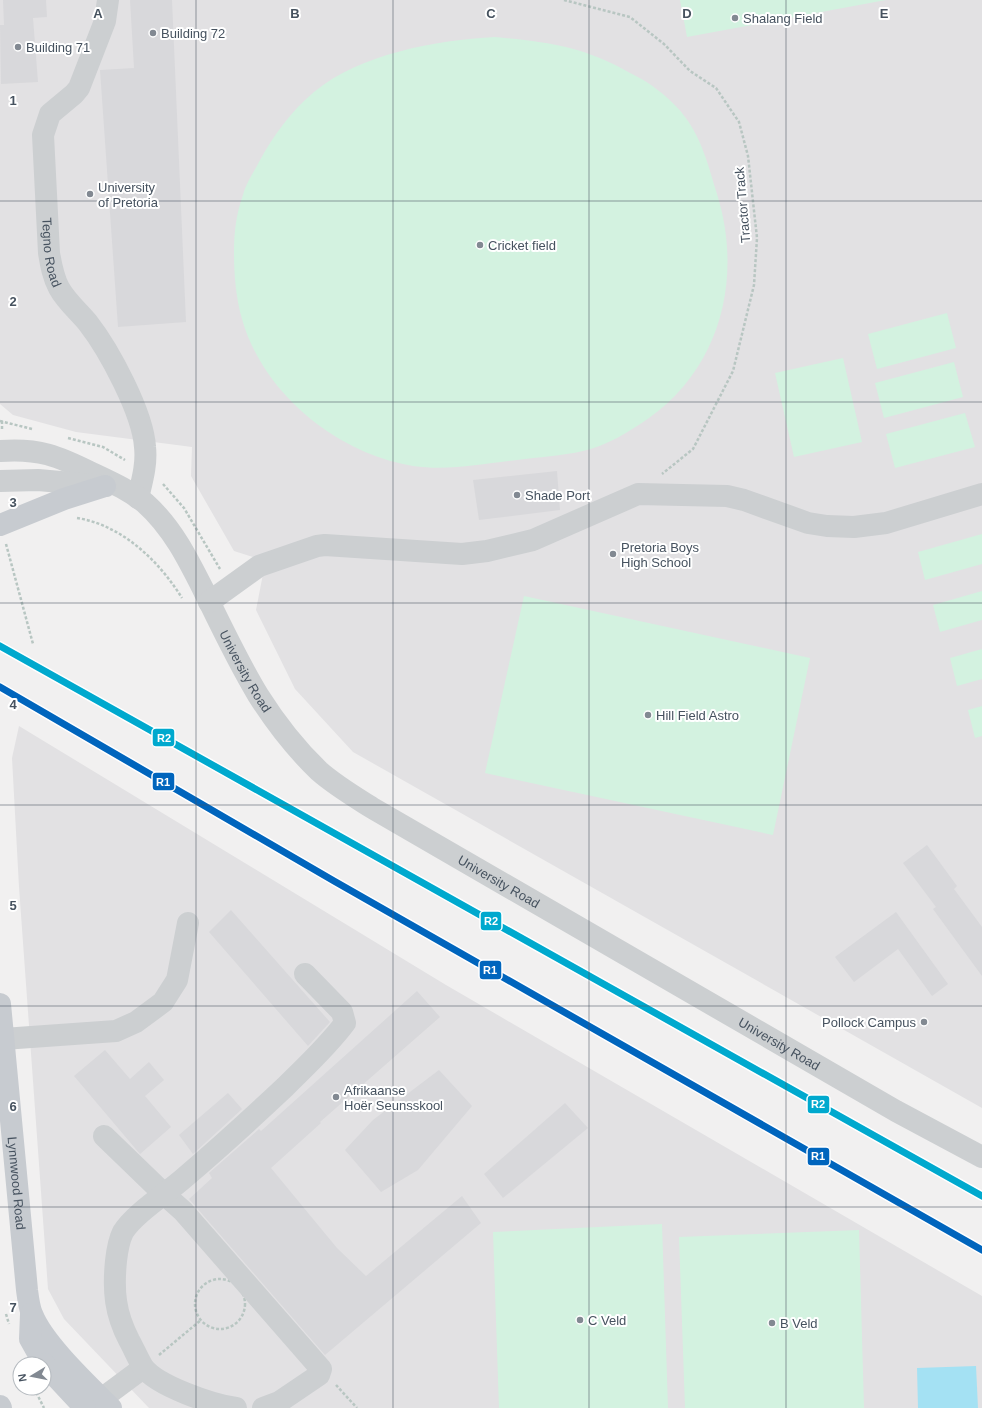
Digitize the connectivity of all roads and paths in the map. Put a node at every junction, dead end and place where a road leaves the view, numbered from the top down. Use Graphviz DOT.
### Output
graph roads {
  1 [pos="108,0"];
  2 [pos="564,0"];
  3 [pos="0,421"];
  4 [pos="1,441"];
  5 [pos="0,481"];
  6 [pos="123,491"];
  7 [pos="638,494"];
  8 [pos="982,494"];
  9 [pos="73,517"];
  10 [pos="2,532"];
  11 [pos="184,601"];
  12 [pos="209,602"];
  13 [pos="32,644"];
  14 [pos="188,923"];
  15 [pos="305,974"];
  16 [pos="0,1004"];
  17 [pos="3,1039"];
  18 [pos="104,1136"];
  19 [pos="982,1157"];
  20 [pos="164,1195"];
  21 [pos="201,1320"];
  22 [pos="30,1322"];
  23 [pos="39,1356"];
  24 [pos="143,1368"];
  25 [pos="321,1369"];
  26 [pos="52,1371"];
  27 [pos="38,1396"];
  28 [pos="95,1406"];
  29 [pos="44,1408"];
  30 [pos="236,1408"];
  31 [pos="263,1408"];
  32 [pos="357,1408"];
  1 -- 6 [label="street, Tegno Road"];
  2 -- 7 [label="path, Tractor Track"];
  3 -- 4 [label="path"];
  4 -- 6 [label="street, University Road"];
  5 -- 6 [label="street"];
  6 -- 10 [label="main road"];
  6 -- 12 [label="street, University Road"];
  7 -- 8 [label="street"];
  7 -- 12 [label="street"];
  9 -- 11 [label="path"];
  10 -- 13 [label="path"];
  12 -- 19 [label="street, University Road"];
  14 -- 17 [label="street"];
  15 -- 20 [label="street"];
  16 -- 17 [label="main road, Lynnwood Road"];
  17 -- 22 [label="main road, Lynnwood Road"];
  18 -- 20 [label="street"];
  20 -- 24 [label="street"];
  20 -- 25 [label="street"];
  21 -- 21 [label="path"];
  21 -- 24 [label="path"];
  22 -- 23 [label="main road"];
  22 -- 28 [label="main road, Lynnwood Road"];
  24 -- 28 [label="street"];
  24 -- 30 [label="street"];
  25 -- 31 [label="street"];
  25 -- 32 [label="path"];
  26 -- 28 [label="main road"];
  27 -- 29 [label="path"];
}
